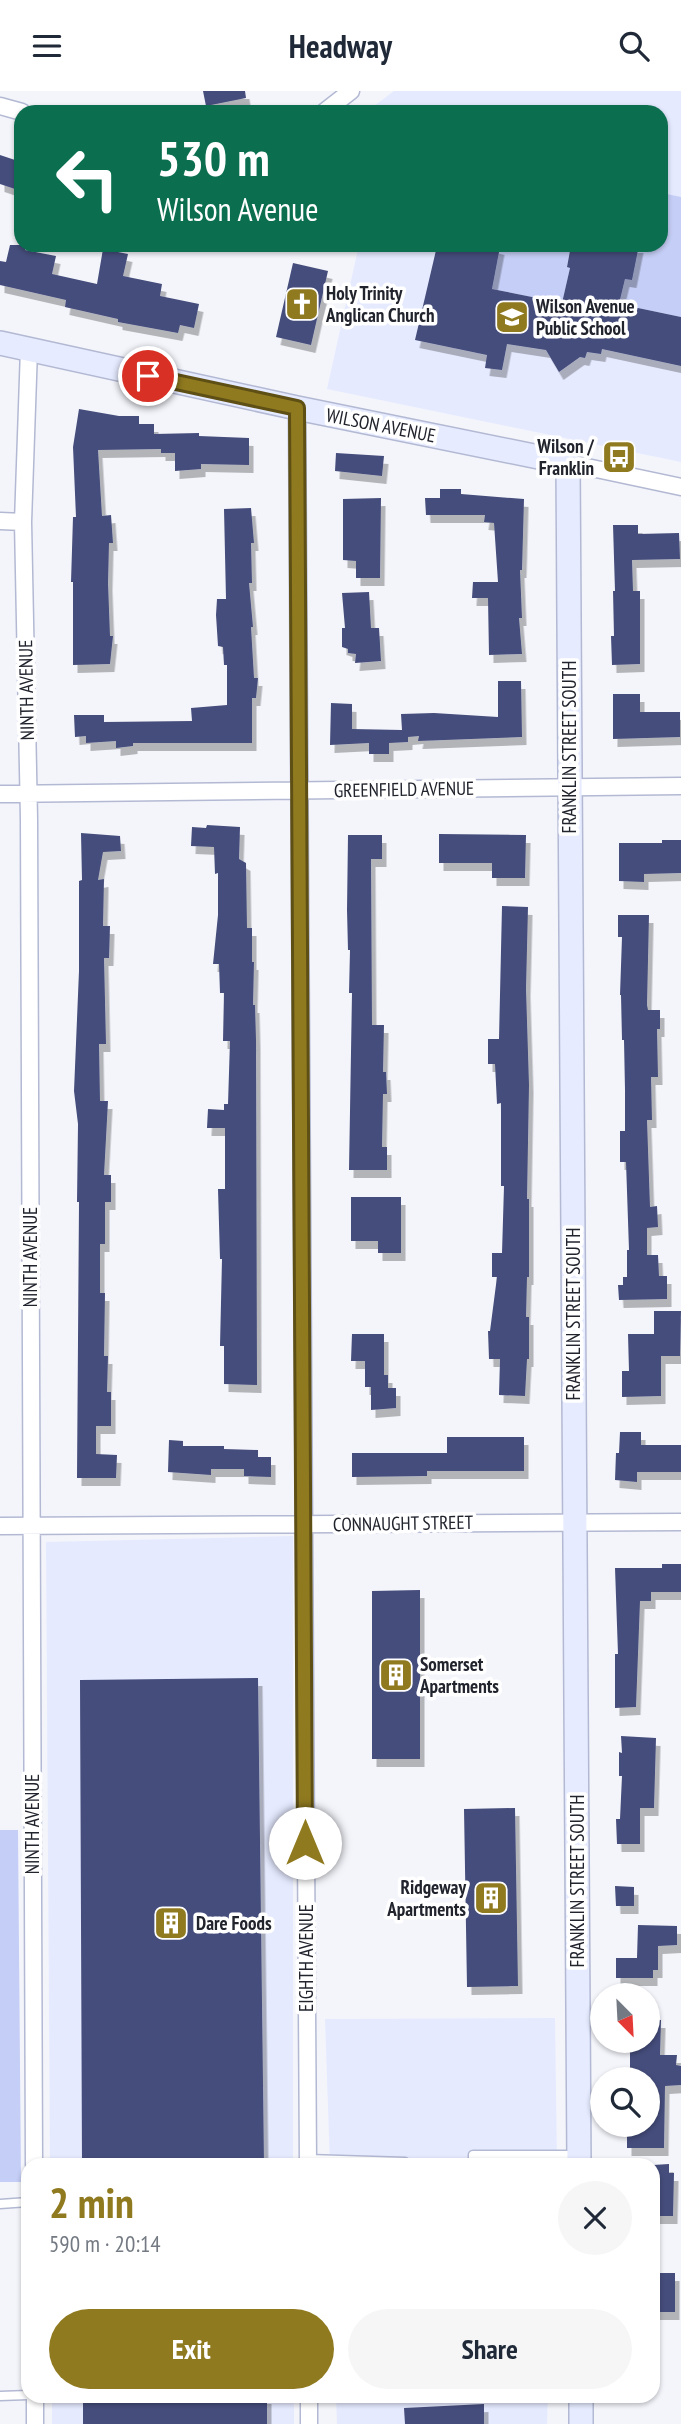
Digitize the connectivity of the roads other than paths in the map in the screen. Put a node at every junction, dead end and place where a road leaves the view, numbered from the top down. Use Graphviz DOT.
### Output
graph roads {
  1 [pos="351,91"];
  2 [pos="333,105"];
  3 [pos="0,343"];
  4 [pos="29,349"];
  5 [pos="297,408"];
  6 [pos="568,463"];
  7 [pos="681,487"];
  8 [pos="0,521"];
  9 [pos="23,522"];
  10 [pos="681,786"];
  11 [pos="569,788"];
  12 [pos="298,790"];
  13 [pos="0,793"];
  14 [pos="29,793"];
  15 [pos="574,1522"];
  16 [pos="681,1522"];
  17 [pos="303,1525"];
  18 [pos="0,1526"];
  19 [pos="31,1526"];
  20 [pos="34,2158"];
  21 [pos="308,2158"];
  22 [pos="473,2158"];
  23 [pos="537,2158"];
  24 [pos="579,2158"];
  25 [pos="21,2202"];
  26 [pos="0,2204"];
  27 [pos="21,2395"];
  28 [pos="0,2396"];
  29 [pos="35,2403"];
  30 [pos="309,2403"];
  31 [pos="581,2403"];
  32 [pos="35,2424"];
  33 [pos="309,2424"];
  34 [pos="581,2424"];
  1 -- 2 [label="street"];
  3 -- 4 [label="street, WILSON AVENUE"];
  4 -- 5 [label="street, WILSON AVENUE"];
  4 -- 9 [label="street, NINTH AVENUE"];
  5 -- 6 [label="street, WILSON AVENUE"];
  5 -- 12 [label="street, EIGHTH AVENUE"];
  6 -- 7 [label="street, WILSON AVENUE"];
  6 -- 11 [label="street, FRANKLIN STREET SOUTH"];
  8 -- 9 [label="street"];
  9 -- 14 [label="street, NINTH AVENUE"];
  10 -- 11 [label="street, GREENFIELD AVENUE"];
  11 -- 12 [label="street, GREENFIELD AVENUE"];
  11 -- 15 [label="street, FRANKLIN STREET SOUTH"];
  12 -- 14 [label="street, GREENFIELD AVENUE"];
  12 -- 17 [label="street, EIGHTH AVENUE"];
  13 -- 14 [label="street, GREENFIELD AVENUE"];
  14 -- 19 [label="street, NINTH AVENUE"];
  15 -- 16 [label="street, CONNAUGHT STREET"];
  15 -- 17 [label="street, CONNAUGHT STREET"];
  15 -- 24 [label="street, FRANKLIN STREET SOUTH"];
  17 -- 19 [label="street, CONNAUGHT STREET"];
  17 -- 21 [label="street, EIGHTH AVENUE"];
  18 -- 19 [label="street, CONNAUGHT STREET"];
  19 -- 20 [label="street, NINTH AVENUE"];
  22 -- 23 [label="lane"];
  25 -- 26 [label="lane"];
  27 -- 28 [label="lane"];
  29 -- 32 [label="street"];
  30 -- 33 [label="street"];
  31 -- 34 [label="street"];
}
